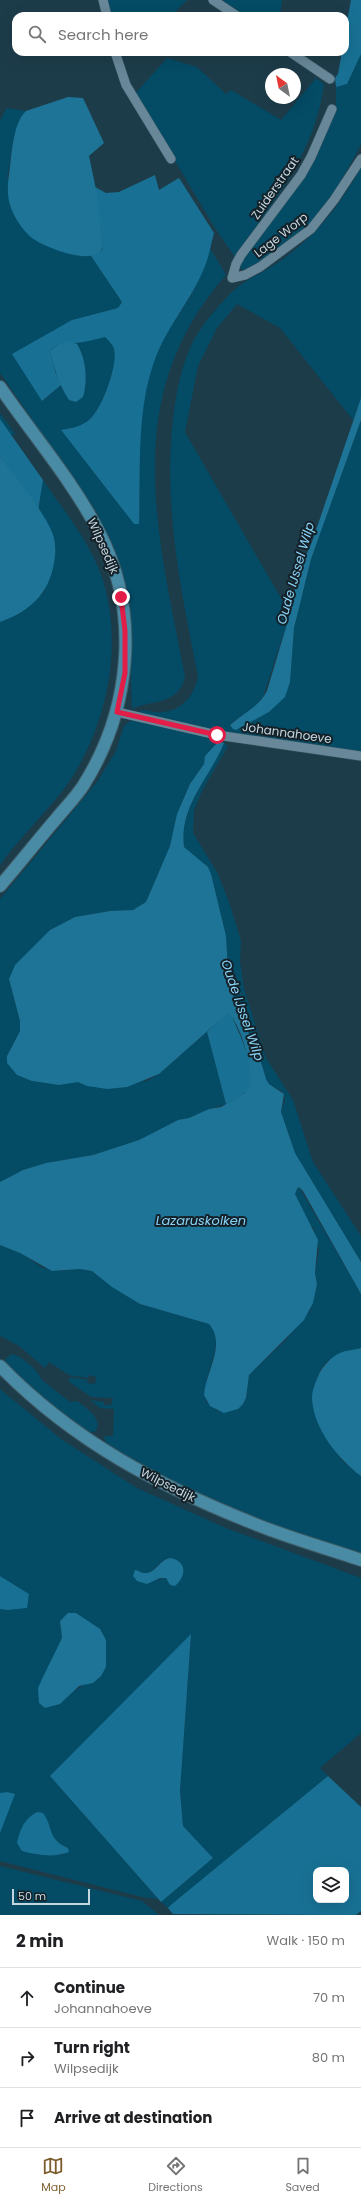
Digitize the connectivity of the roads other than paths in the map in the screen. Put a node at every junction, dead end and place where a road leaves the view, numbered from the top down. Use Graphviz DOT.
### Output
graph roads {
  1 [pos="103,0"];
  2 [pos="213,0"];
  3 [pos="105,12"];
  4 [pos="231,12"];
  5 [pos="116,56"];
  6 [pos="296,56"];
  7 [pos="330,79"];
  8 [pos="332,109"];
  9 [pos="171,159"];
  10 [pos="361,159"];
  11 [pos="232,278"];
  12 [pos="0,388"];
  13 [pos="117,712"];
  14 [pos="361,756"];
  15 [pos="0,886"];
  16 [pos="0,1366"];
  17 [pos="361,1560"];
  1 -- 3 [label="street"];
  2 -- 4 [label="street"];
  5 -- 9 [label="street"];
  6 -- 7 [label="street"];
  8 -- 11 [label="street, Zuiderstraat"];
  10 -- 11 [label="street, Lage Worp"];
  12 -- 13 [label="main road, Wilpsedijk"];
  13 -- 14 [label="street, Johannahoeve"];
  13 -- 15 [label="main road, Wilpsedijk"];
  16 -- 17 [label="main road, Wilpsedijk"];
}
